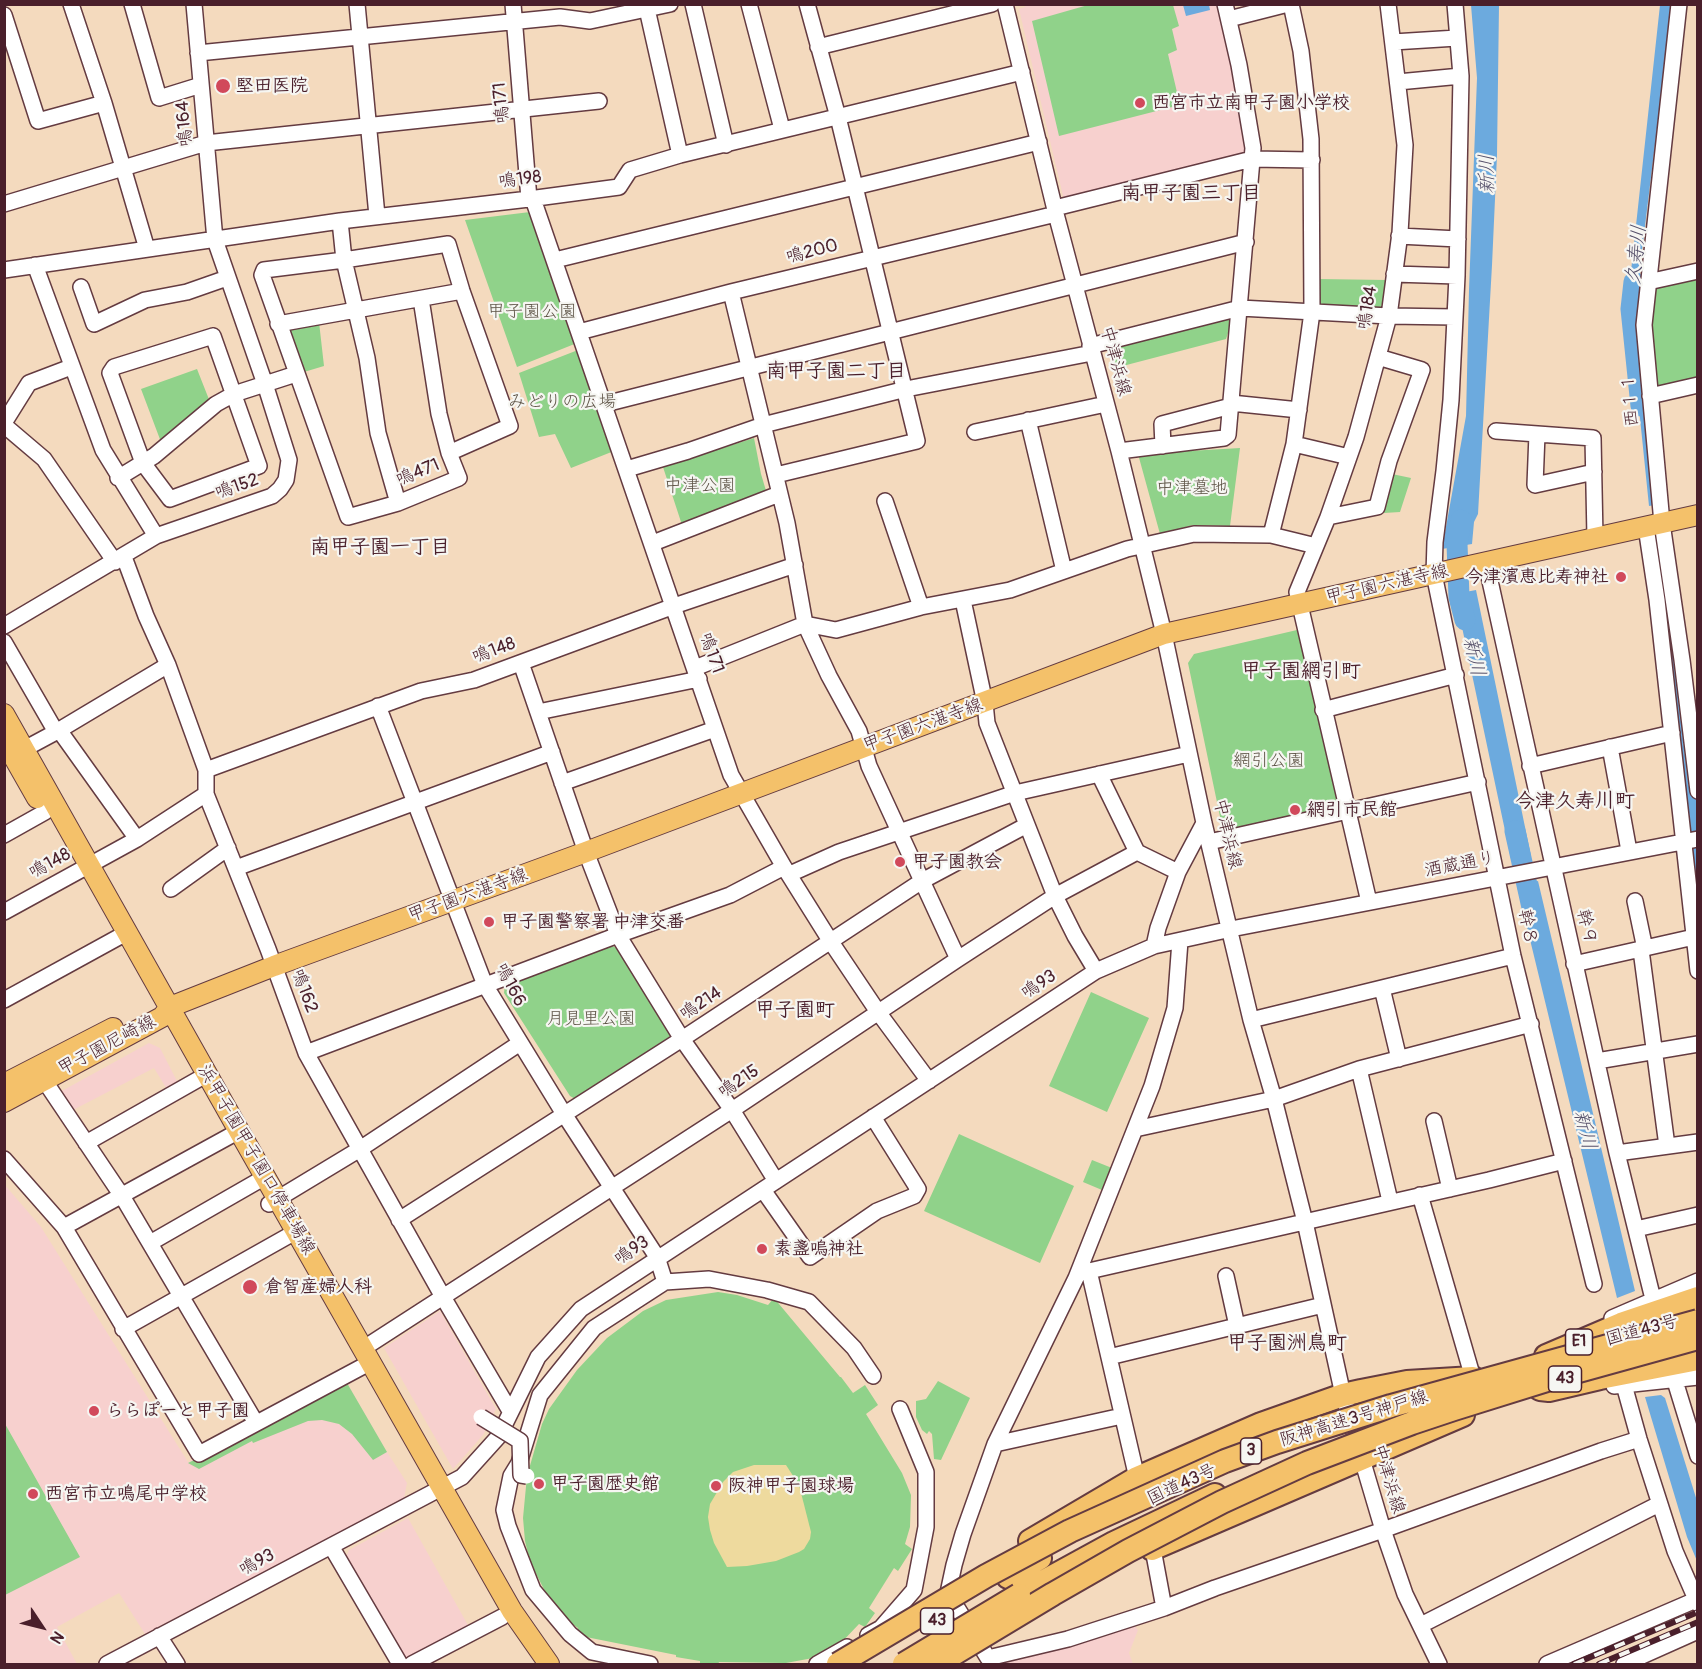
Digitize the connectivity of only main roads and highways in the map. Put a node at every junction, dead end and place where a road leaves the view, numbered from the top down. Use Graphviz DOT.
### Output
graph roads {
  1 [pos="1698,515"];
  2 [pos="4,714"];
  3 [pos="12,751"];
  4 [pos="85,868"];
  5 [pos="162,1010"];
  6 [pos="4,1084"];
  7 [pos="4,1102"];
  8 [pos="234,1134"];
  9 [pos="1698,1298"];
  10 [pos="1698,1316"];
  11 [pos="1635,1318"];
  12 [pos="1698,1321"];
  13 [pos="1698,1338"];
  14 [pos="1698,1343"];
  15 [pos="1698,1359"];
  16 [pos="1536,1360"];
  17 [pos="1646,1373"];
  18 [pos="1345,1404"];
  19 [pos="1359,1449"];
  20 [pos="437,1490"];
  21 [pos="1014,1586"];
  22 [pos="533,1665"];
  23 [pos="549,1665"];
  24 [pos="836,1665"];
  25 [pos="867,1665"];
  26 [pos="904,1665"];
  27 [pos="937,1665"];
  28 [pos="953,1665"];
  1 -- 5 [label="main road, 甲子園六湛寺線"];
  2 -- 3 [label="main road, 浜甲子園甲子園口停車場線"];
  3 -- 4 [label="main road, 浜甲子園甲子園口停車場線"];
  3 -- 4 [label="main road, 浜甲子園甲子園口停車場線"];
  4 -- 5 [label="main road, 浜甲子園甲子園口停車場線"];
  5 -- 6 [label="main road, 甲子園尼崎線"];
  5 -- 7 [label="main road, 甲子園尼崎線"];
  5 -- 8 [label="main road, 浜甲子園甲子園口停車場線"];
  5 -- 8 [label="main road, 浜甲子園甲子園口停車場線"];
  8 -- 20 [label="main road, 浜甲子園甲子園口停車場線"];
  9 -- 11 [label="highway, E1"];
  10 -- 11 [label="highway, 国道43号"];
  11 -- 16 [label="highway, E1"];
  12 -- 24 [label="highway, 阪神高速3号神戸線 / 3, bridge"];
  13 -- 27 [label="highway, 阪神高速3号神戸線 / 3, bridge"];
  14 -- 17 [label="highway, 国道43号 / 43"];
  15 -- 17 [label="highway"];
  16 -- 18 [label="highway, 43"];
  17 -- 19 [label="highway, 国道43号 / 43"];
  18 -- 21 [label="highway, 国道43号 / 43"];
  18 -- 24 [label="highway"];
  19 -- 21 [label="highway, 国道43号 / 43"];
  19 -- 28 [label="highway"];
  20 -- 22 [label="main road, 浜甲子園甲子園口停車場線"];
  20 -- 23 [label="main road, 浜甲子園甲子園口停車場線"];
  21 -- 25 [label="highway, 国道43号 / 43"];
  21 -- 26 [label="highway, 国道43号 / 43, bridge"];
}
